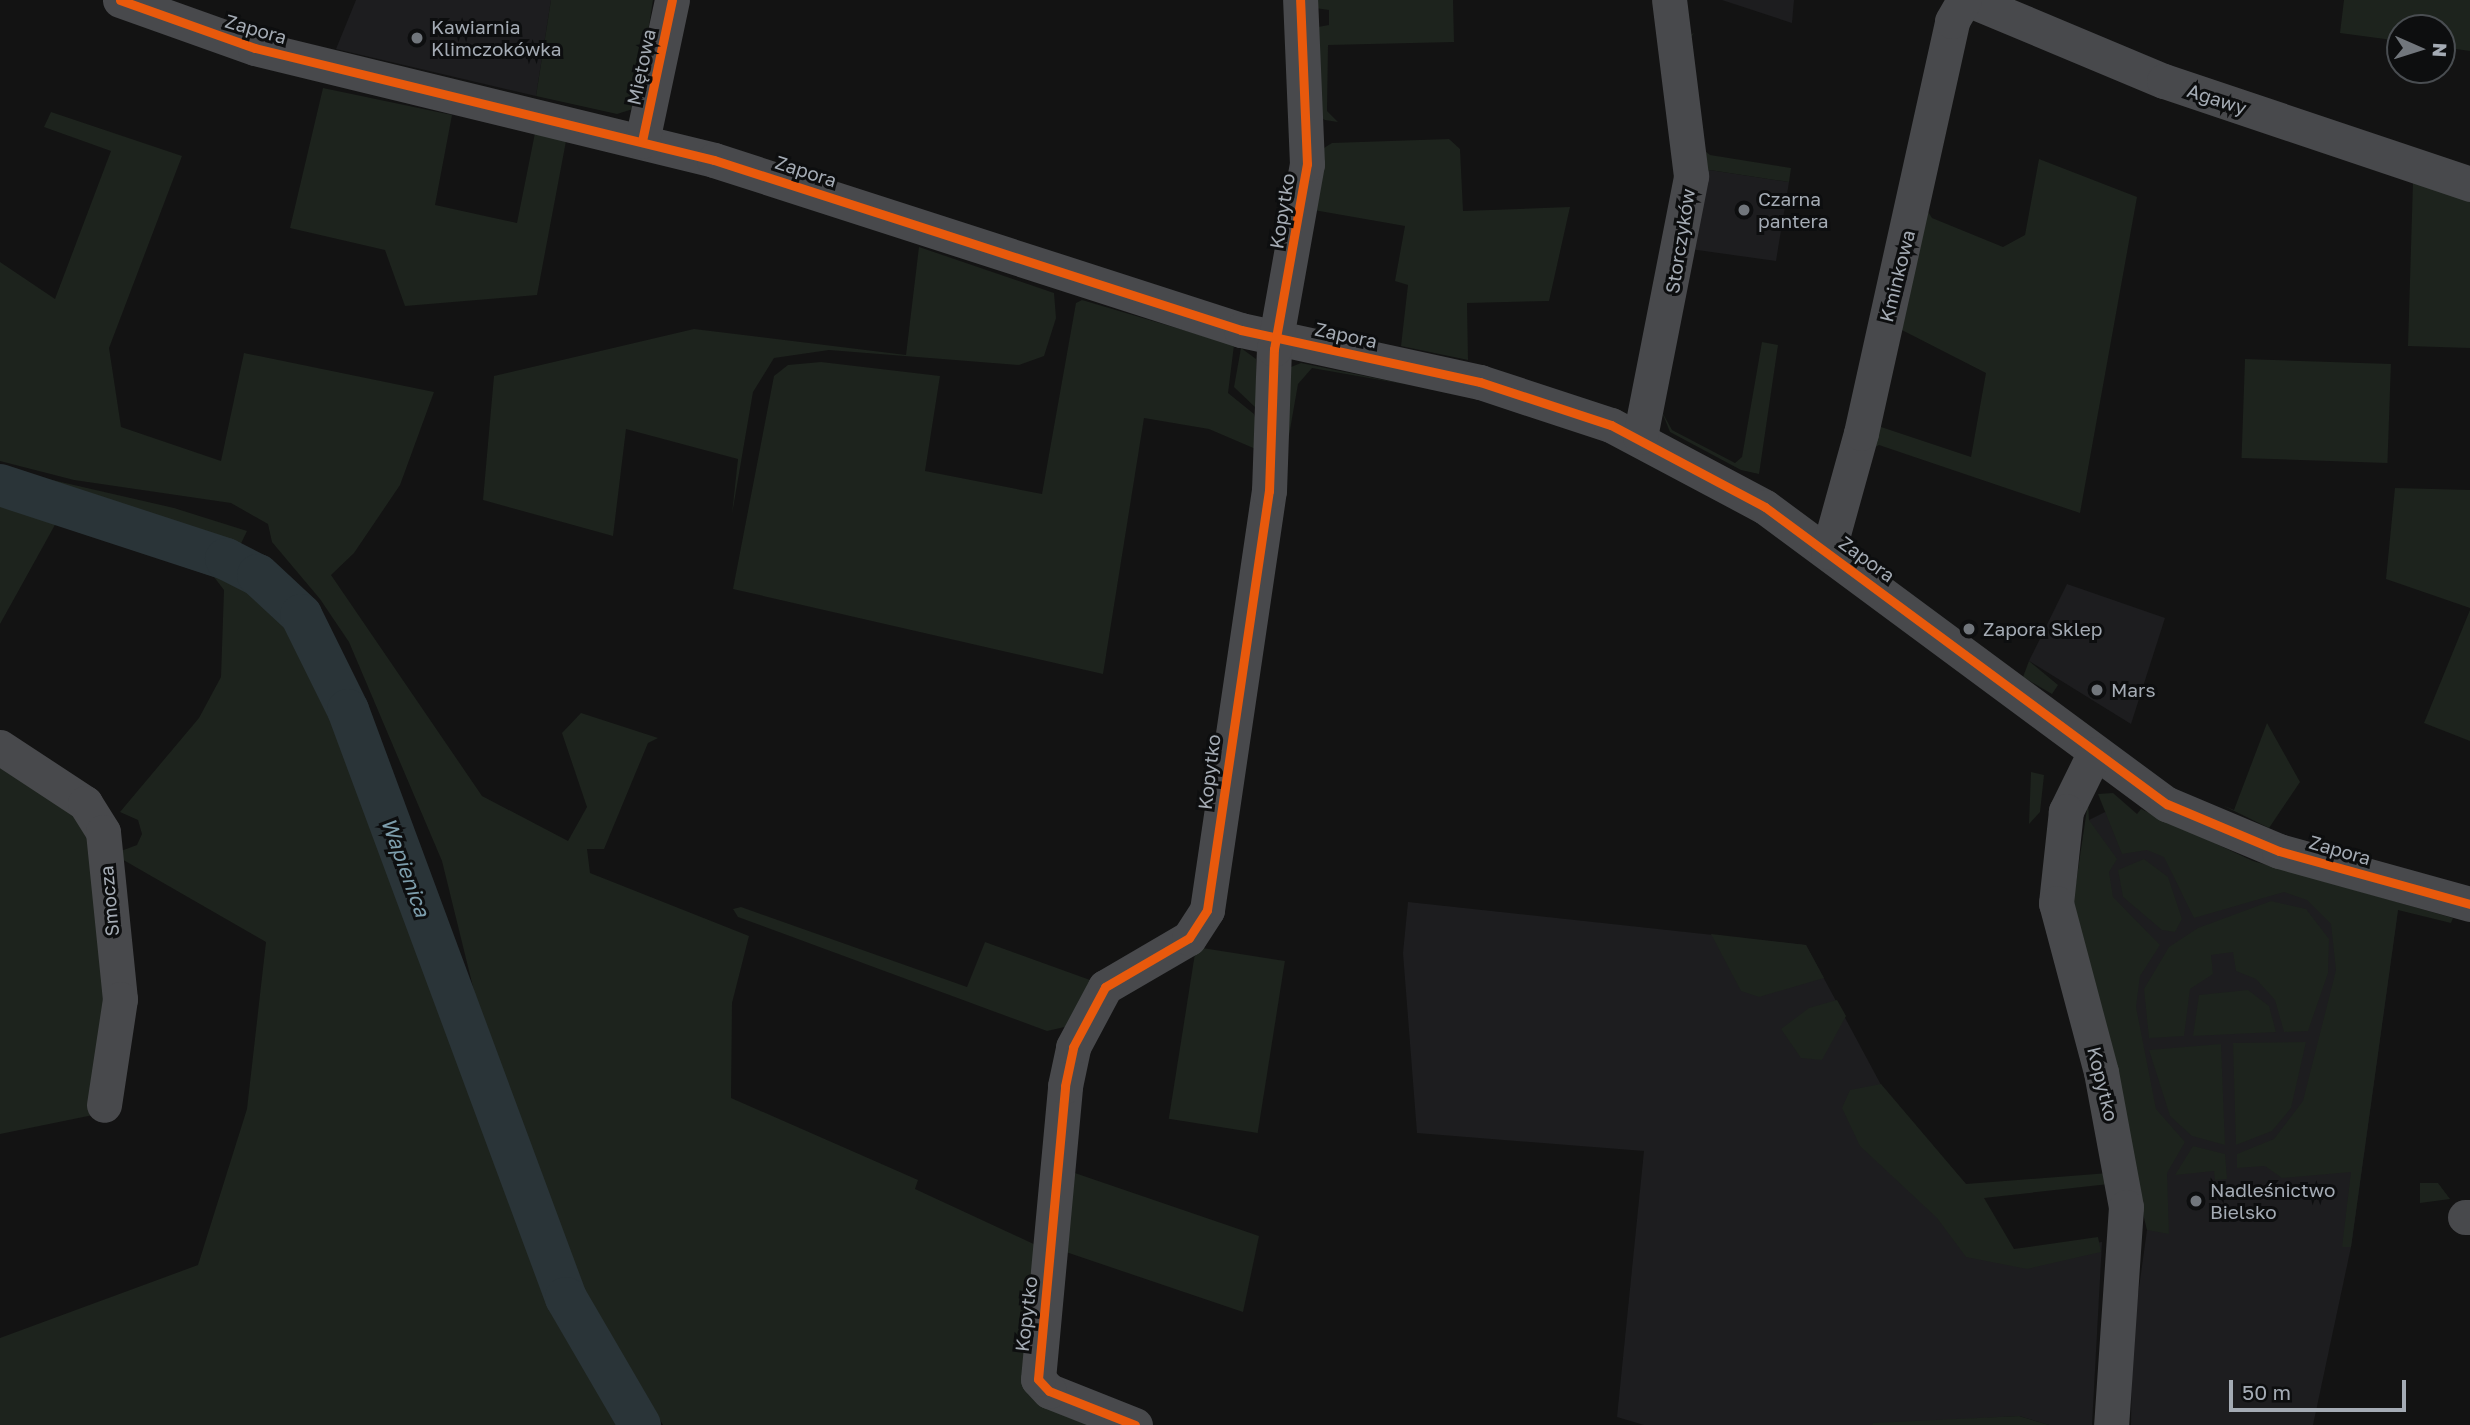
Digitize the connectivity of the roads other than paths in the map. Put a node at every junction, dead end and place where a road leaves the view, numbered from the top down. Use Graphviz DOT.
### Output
graph roads {
  1 [pos="120,0"];
  2 [pos="671,0"];
  3 [pos="1300,0"];
  4 [pos="1670,0"];
  5 [pos="1964,0"];
  6 [pos="1970,0"];
  7 [pos="642,141"];
  8 [pos="2470,184"];
  9 [pos="1275,338"];
  10 [pos="1640,437"];
  11 [pos="1828,552"];
  12 [pos="0,747"];
  13 [pos="2094,754"];
  14 [pos="2470,904"];
  15 [pos="104,1105"];
  16 [pos="1136,1425"];
  17 [pos="2110,1425"];
  1 -- 7 [label="street, Zapora"];
  2 -- 7 [label="street, Miętowa"];
  3 -- 9 [label="street, Kopytko"];
  4 -- 10 [label="street, Storczyków"];
  5 -- 11 [label="street, Kminkowa"];
  6 -- 8 [label="street, Agawy"];
  7 -- 9 [label="street, Zapora"];
  9 -- 10 [label="street, Zapora"];
  9 -- 16 [label="street, Kopytko"];
  10 -- 11 [label="street, Zapora"];
  11 -- 13 [label="street, Zapora"];
  12 -- 15 [label="street, Smocza"];
  13 -- 14 [label="street, Zapora"];
  13 -- 17 [label="street, Kopytko"];
}
